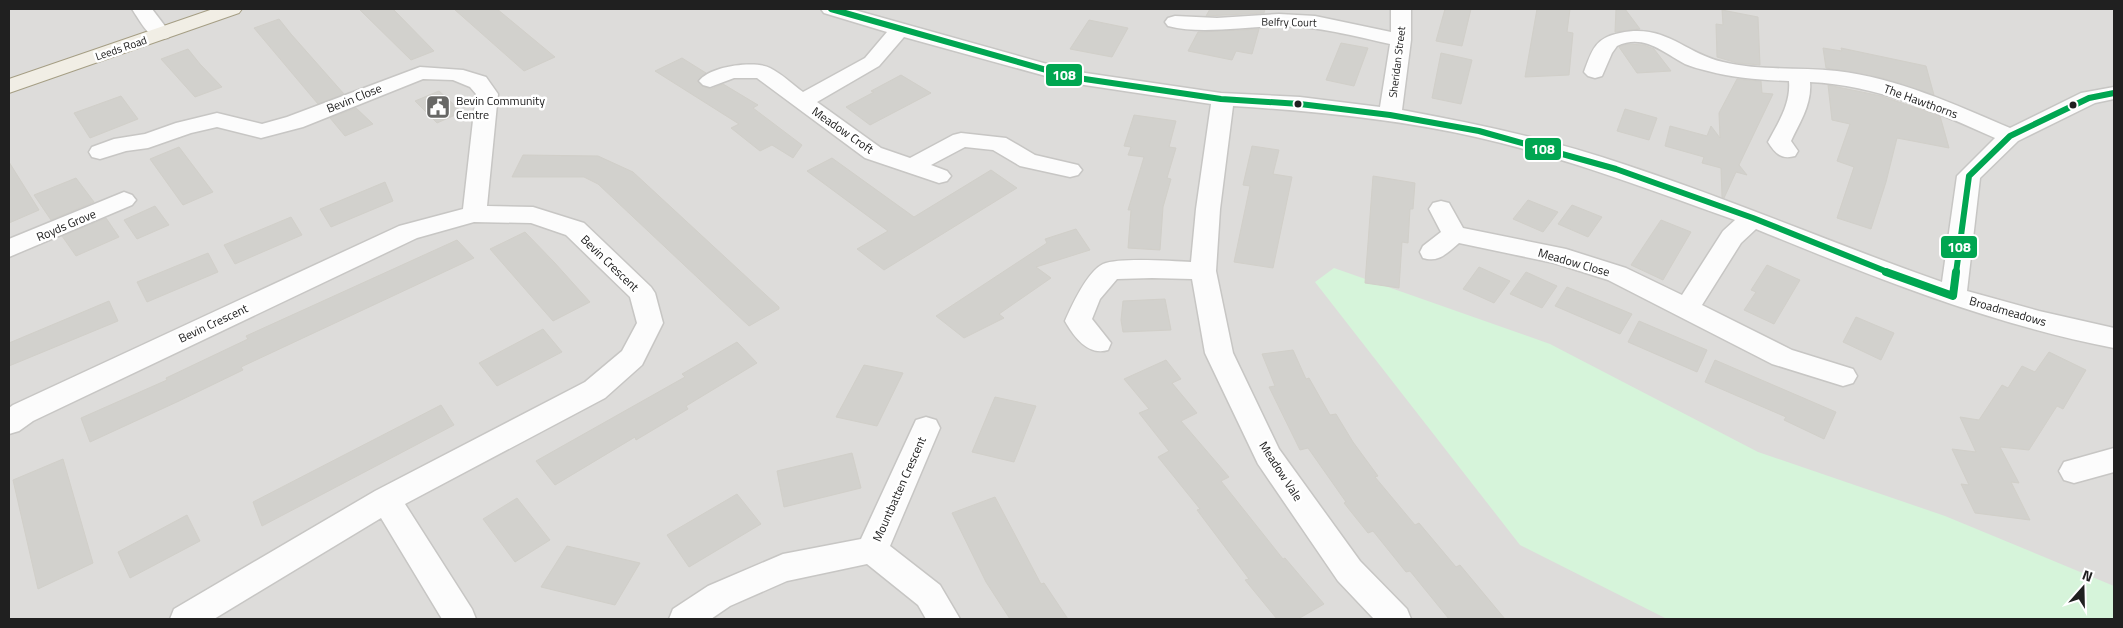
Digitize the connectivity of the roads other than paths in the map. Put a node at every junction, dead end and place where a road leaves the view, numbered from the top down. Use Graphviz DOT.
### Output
graph roads {
  1 [pos="142,9"];
  2 [pos="232,9"];
  3 [pos="831,9"];
  4 [pos="1401,9"];
  5 [pos="1177,21"];
  6 [pos="900,30"];
  7 [pos="161,34"];
  8 [pos="1401,40"];
  9 [pos="1595,72"];
  10 [pos="1798,76"];
  11 [pos="710,81"];
  12 [pos="9,86"];
  13 [pos="2114,93"];
  14 [pos="1222,99"];
  15 [pos="802,101"];
  16 [pos="1390,116"];
  17 [pos="2010,136"];
  18 [pos="1787,151"];
  19 [pos="100,152"];
  20 [pos="912,166"];
  21 [pos="1070,170"];
  22 [pos="939,176"];
  23 [pos="124,200"];
  24 [pos="1441,208"];
  25 [pos="474,214"];
  26 [pos="1753,218"];
  27 [pos="1454,234"];
  28 [pos="9,249"];
  29 [pos="1432,252"];
  30 [pos="1202,271"];
  31 [pos="1953,296"];
  32 [pos="1686,310"];
  33 [pos="2114,338"];
  34 [pos="1098,343"];
  35 [pos="1843,376"];
  36 [pos="9,423"];
  37 [pos="926,428"];
  38 [pos="2114,460"];
  39 [pos="2074,471"];
  40 [pos="386,500"];
  41 [pos="872,550"];
  42 [pos="186,619"];
  43 [pos="460,619"];
  44 [pos="685,619"];
  45 [pos="944,619"];
  46 [pos="1395,619"];
  1 -- 7 [label="street"];
  2 -- 7 [label="main road, Leeds Road"];
  3 -- 6 [label="street, Broadmeadows"];
  4 -- 8 [label="street, Sheridan Street"];
  5 -- 8 [label="street, Belfry Court"];
  6 -- 14 [label="street, Broadmeadows"];
  6 -- 15 [label="street, Meadow Croft"];
  7 -- 12 [label="main road, Leeds Road"];
  8 -- 16 [label="street, Sheridan Street"];
  9 -- 10 [label="street, The Hawthorns"];
  10 -- 17 [label="street, The Hawthorns"];
  10 -- 18 [label="street"];
  11 -- 15 [label="street, Meadow Croft"];
  13 -- 17 [label="street"];
  14 -- 16 [label="street, Broadmeadows"];
  14 -- 30 [label="street, Meadow Vale"];
  15 -- 20 [label="street, Meadow Croft"];
  16 -- 26 [label="street, Broadmeadows"];
  17 -- 31 [label="street"];
  19 -- 25 [label="street, Bevin Close"];
  20 -- 21 [label="street"];
  20 -- 22 [label="street, Meadow Croft"];
  23 -- 28 [label="street, Royds Grove"];
  24 -- 27 [label="street"];
  25 -- 36 [label="street, Bevin Crescent"];
  25 -- 40 [label="street, Bevin Crescent"];
  26 -- 31 [label="street, Broadmeadows"];
  26 -- 32 [label="street"];
  27 -- 29 [label="street"];
  27 -- 32 [label="street, Meadow Close"];
  30 -- 34 [label="street"];
  30 -- 46 [label="street, Meadow Vale"];
  31 -- 33 [label="street, Broadmeadows"];
  32 -- 35 [label="street, Meadow Close"];
  37 -- 41 [label="street, Mountbatten Crescent"];
  38 -- 39 [label="street"];
  40 -- 42 [label="street, Bevin Crescent"];
  40 -- 43 [label="street"];
  41 -- 44 [label="street, Mountbatten Crescent"];
  41 -- 45 [label="street, Mountbatten Crescent"];
}
